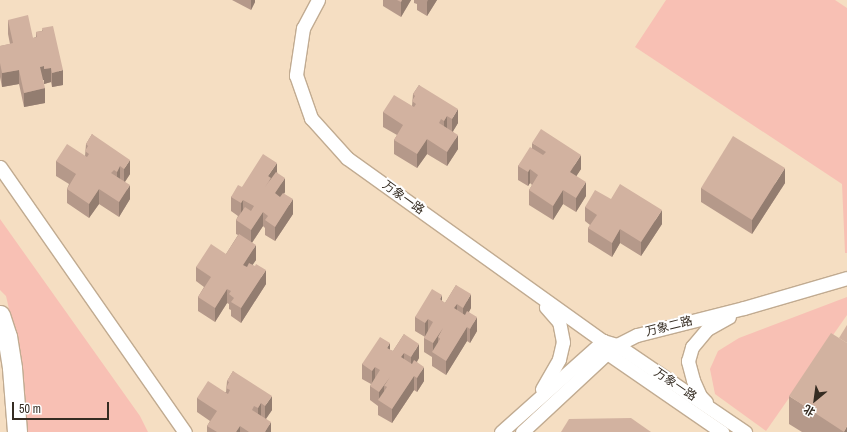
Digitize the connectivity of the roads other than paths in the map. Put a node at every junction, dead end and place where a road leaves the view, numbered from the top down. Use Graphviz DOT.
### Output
graph roads {
  1 [pos="318,0"];
  2 [pos="0,167"];
  3 [pos="847,278"];
  4 [pos="532,291"];
  5 [pos="744,308"];
  6 [pos="0,315"];
  7 [pos="609,346"];
  8 [pos="538,397"];
  9 [pos="720,415"];
  10 [pos="17,432"];
  11 [pos="185,432"];
  12 [pos="501,432"];
  13 [pos="522,432"];
  14 [pos="722,432"];
  15 [pos="744,432"];
  1 -- 4 [label="street, 万象一路"];
  2 -- 11 [label="street"];
  3 -- 5 [label="street, 万象二路"];
  4 -- 7 [label="street, 万象一路"];
  4 -- 8 [label="street"];
  5 -- 7 [label="street, 万象二路"];
  5 -- 9 [label="street"];
  6 -- 10 [label="highway"];
  7 -- 8 [label="street, 万象二路"];
  7 -- 9 [label="street, 万象一路"];
  7 -- 13 [label="street, 万象二路"];
  7 -- 14 [label="street, 万象一路"];
  8 -- 12 [label="street, 万象二路"];
  9 -- 15 [label="street, 万象一路"];
}
